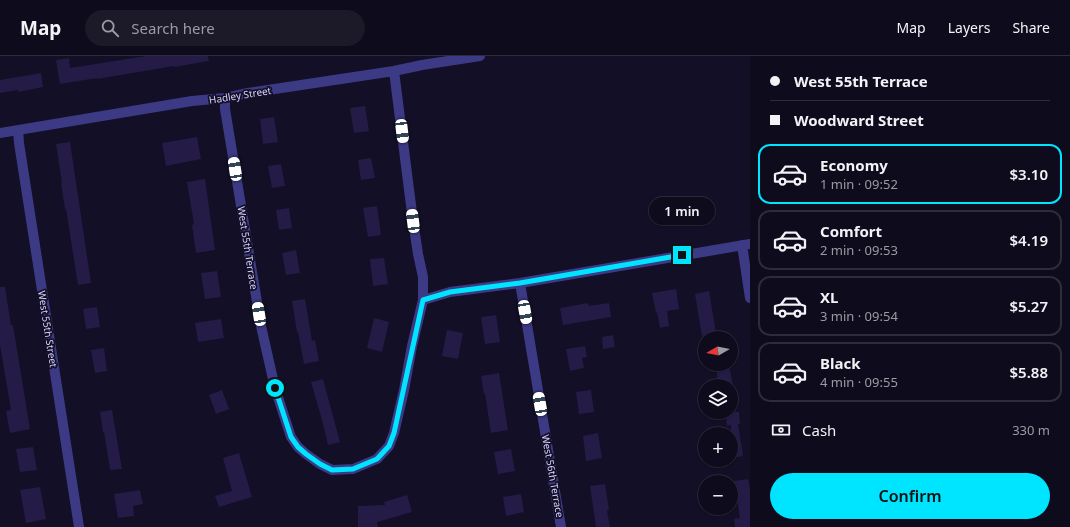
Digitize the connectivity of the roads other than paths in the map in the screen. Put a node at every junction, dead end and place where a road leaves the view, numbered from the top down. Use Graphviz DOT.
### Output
graph roads {
  1 [pos="480,56"];
  2 [pos="394,71"];
  3 [pos="225,98"];
  4 [pos="18,130"];
  5 [pos="0,133"];
  6 [pos="746,244"];
  7 [pos="520,283"];
  8 [pos="750,298"];
  9 [pos="423,300"];
  10 [pos="78,527"];
  11 [pos="561,527"];
  1 -- 2 [label="street, Hadley Street"];
  2 -- 3 [label="street, Hadley Street"];
  2 -- 9 [label="street"];
  3 -- 4 [label="street, Hadley Street"];
  3 -- 9 [label="street, West 55th Terrace"];
  4 -- 5 [label="street, Hadley Street"];
  4 -- 10 [label="street, West 55th Street"];
  6 -- 7 [label="street"];
  6 -- 8 [label="street"];
  7 -- 9 [label="street"];
  7 -- 11 [label="street, West 56th Terrace"];
}
